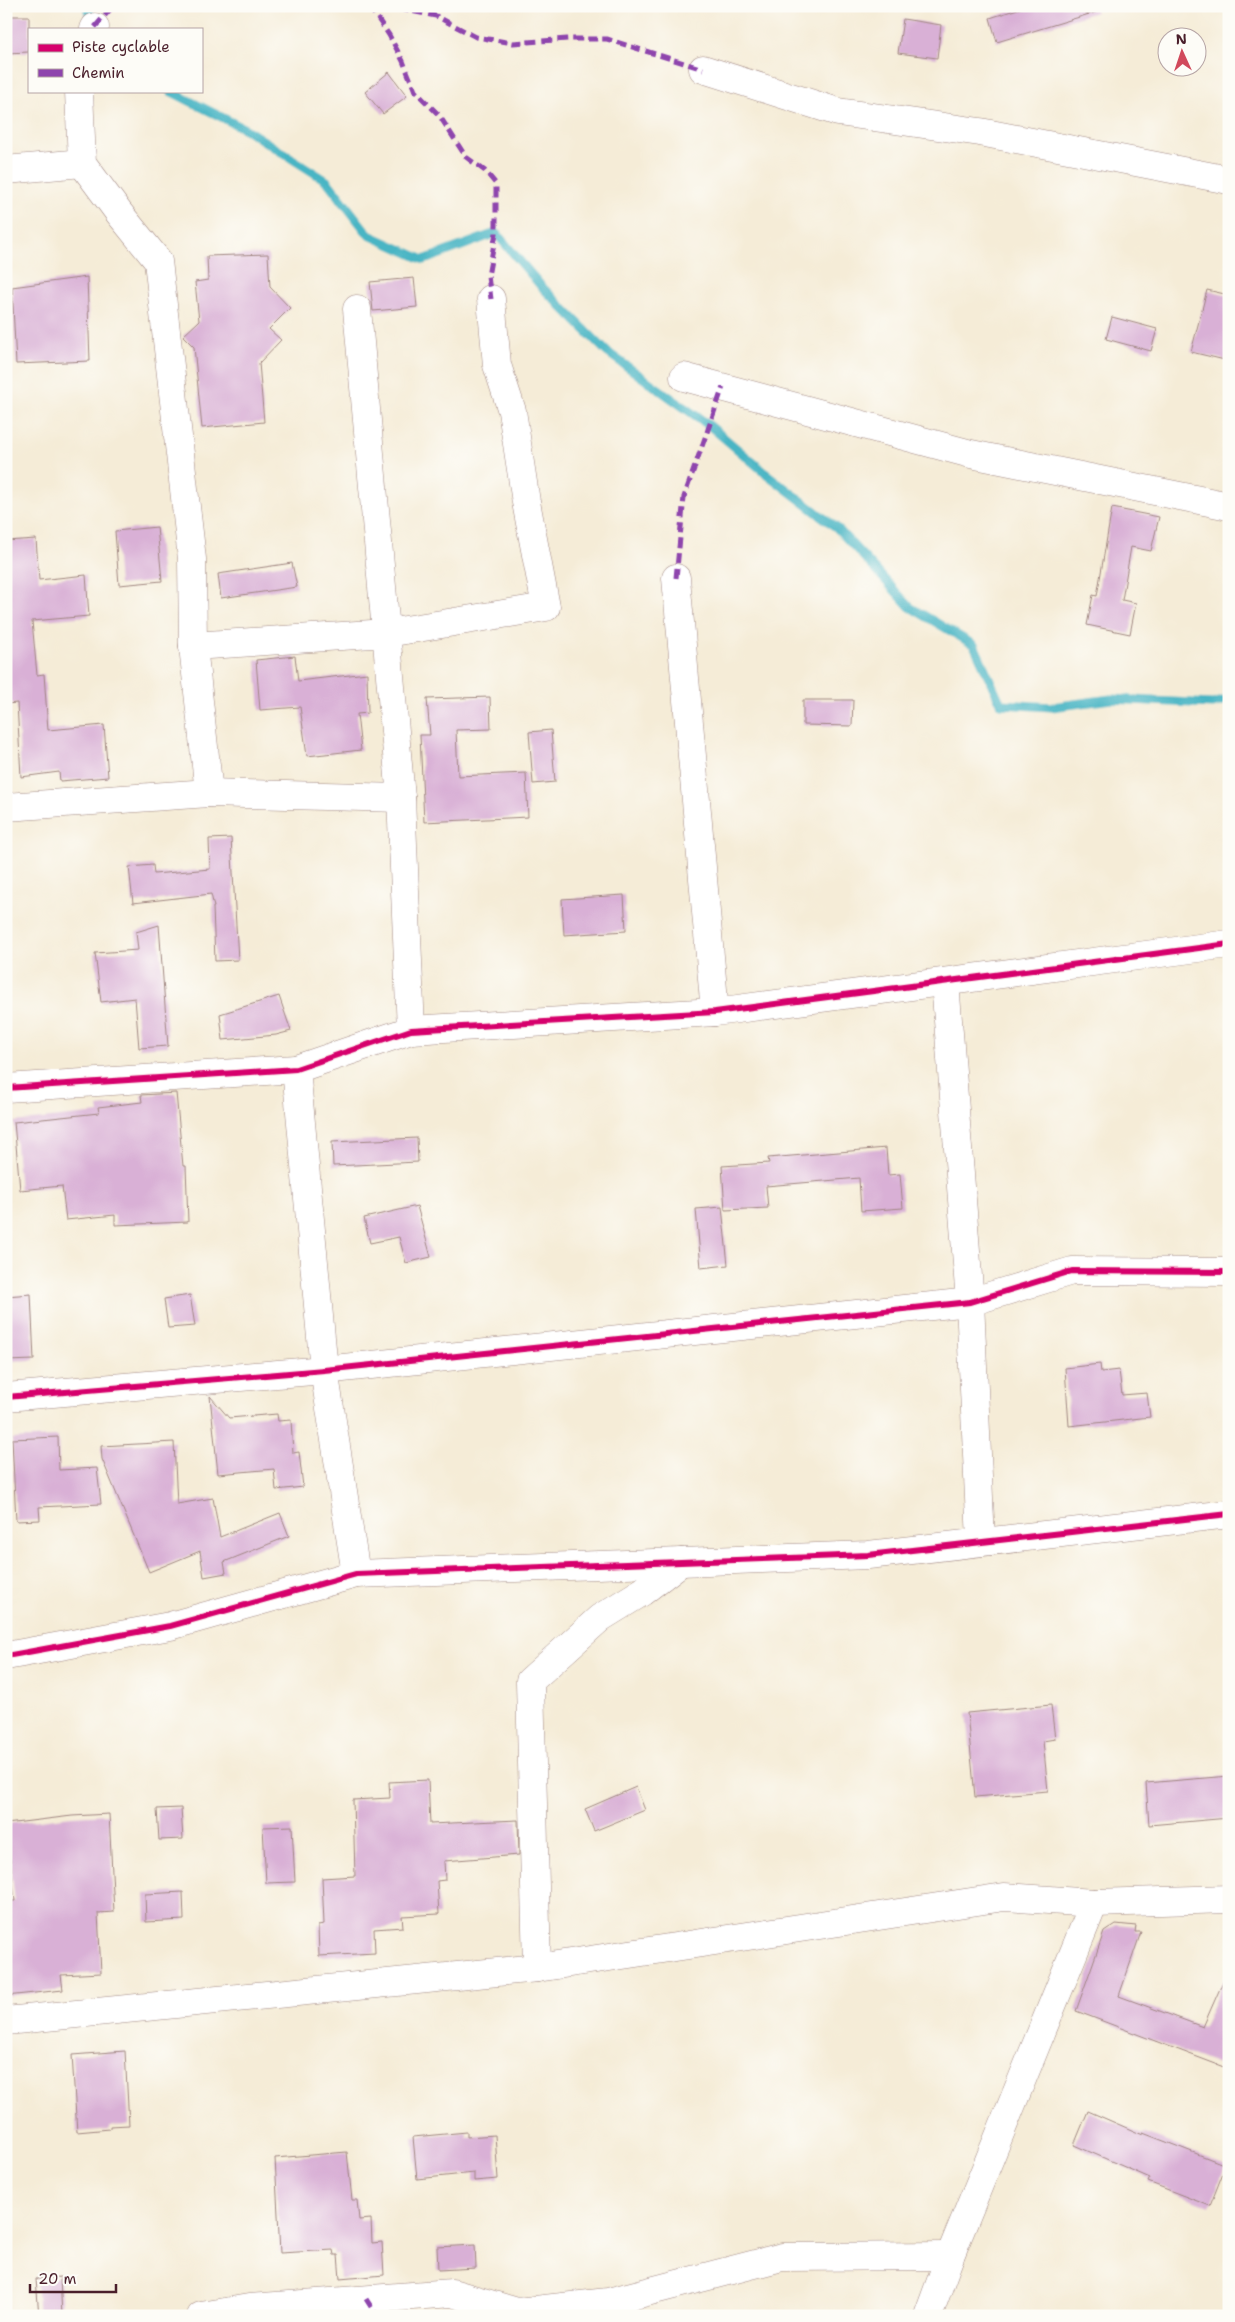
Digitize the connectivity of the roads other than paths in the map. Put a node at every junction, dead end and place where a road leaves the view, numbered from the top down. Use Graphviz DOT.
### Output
graph roads {
  1 [pos="703,69"];
  2 [pos="79,92"];
  3 [pos="82,163"];
  4 [pos="6,170"];
  5 [pos="1229,180"];
  6 [pos="492,299"];
  7 [pos="357,309"];
  8 [pos="684,377"];
  9 [pos="1229,506"];
  10 [pos="676,578"];
  11 [pos="386,633"];
  12 [pos="193,646"];
  13 [pos="209,793"];
  14 [pos="401,798"];
  15 [pos="6,807"];
  16 [pos="1229,944"];
  17 [pos="944,982"];
  18 [pos="715,1012"];
  19 [pos="411,1030"];
  20 [pos="296,1069"];
  21 [pos="6,1088"];
  22 [pos="1229,1272"];
  23 [pos="970,1302"];
  24 [pos="324,1370"];
  25 [pos="6,1397"];
  26 [pos="1229,1514"];
  27 [pos="981,1542"];
  28 [pos="681,1562"];
  29 [pos="356,1574"];
  30 [pos="6,1656"];
  31 [pos="1229,1899"];
  32 [pos="1094,1903"];
  33 [pos="537,1968"];
  34 [pos="6,2020"];
  35 [pos="950,2256"];
  36 [pos="201,2316"];
  37 [pos="928,2316"];
  1 -- 5 [label="street"];
  2 -- 3 [label="street"];
  3 -- 4 [label="street"];
  3 -- 12 [label="street"];
  6 -- 11 [label="street"];
  7 -- 11 [label="street"];
  8 -- 9 [label="street"];
  10 -- 18 [label="street"];
  11 -- 12 [label="street"];
  11 -- 14 [label="street"];
  12 -- 13 [label="street"];
  13 -- 14 [label="street"];
  13 -- 15 [label="street"];
  14 -- 19 [label="street"];
  16 -- 17 [label="street"];
  17 -- 18 [label="street"];
  17 -- 23 [label="street"];
  18 -- 19 [label="street"];
  19 -- 20 [label="street"];
  20 -- 21 [label="street"];
  20 -- 24 [label="street"];
  22 -- 23 [label="street"];
  23 -- 24 [label="street"];
  23 -- 27 [label="street"];
  24 -- 25 [label="street"];
  24 -- 29 [label="street"];
  26 -- 27 [label="street"];
  27 -- 28 [label="street"];
  28 -- 29 [label="street"];
  28 -- 33 [label="street"];
  29 -- 30 [label="street"];
  31 -- 32 [label="street"];
  32 -- 33 [label="street"];
  32 -- 35 [label="street"];
  33 -- 34 [label="street"];
  35 -- 36 [label="street"];
  35 -- 37 [label="street"];
}
